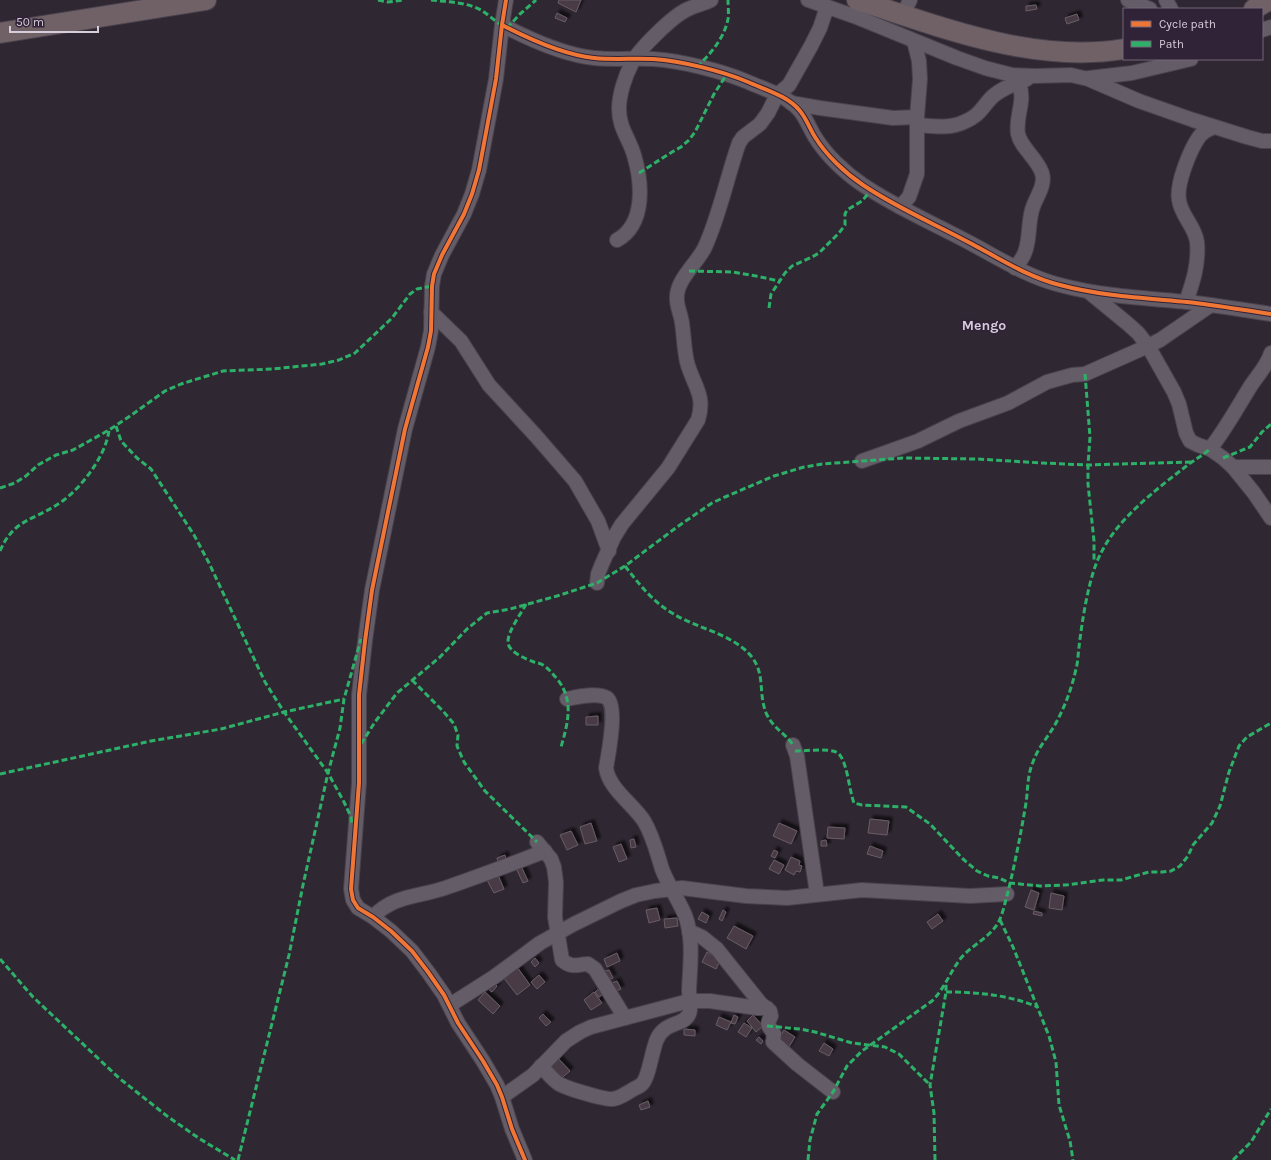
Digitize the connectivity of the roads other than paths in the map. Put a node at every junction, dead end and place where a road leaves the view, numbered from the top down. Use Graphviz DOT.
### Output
graph roads {
  1 [pos="206,0"];
  2 [pos="506,0"];
  3 [pos="711,0"];
  4 [pos="808,0"];
  5 [pos="857,0"];
  6 [pos="1128,0"];
  7 [pos="1269,0"];
  8 [pos="827,7"];
  9 [pos="906,7"];
  10 [pos="1148,8"];
  11 [pos="1256,8"];
  12 [pos="502,25"];
  13 [pos="1,31"];
  14 [pos="914,41"];
  15 [pos="1123,50"];
  16 [pos="635,59"];
  17 [pos="1187,60"];
  18 [pos="1035,76"];
  19 [pos="1088,78"];
  20 [pos="1019,83"];
  21 [pos="777,95"];
  22 [pos="791,102"];
  23 [pos="917,121"];
  24 [pos="1214,127"];
  25 [pos="1271,141"];
  26 [pos="900,207"];
  27 [pos="617,240"];
  28 [pos="1015,268"];
  29 [pos="1088,292"];
  30 [pos="1186,302"];
  31 [pos="1211,305"];
  32 [pos="431,312"];
  33 [pos="1271,314"];
  34 [pos="1148,346"];
  35 [pos="1271,354"];
  36 [pos="1210,449"];
  37 [pos="862,461"];
  38 [pos="1271,467"];
  39 [pos="1233,468"];
  40 [pos="1271,518"];
  41 [pos="609,551"];
  42 [pos="597,582"];
  43 [pos="567,699"];
  44 [pos="793,745"];
  45 [pos="671,889"];
  46 [pos="818,894"];
  47 [pos="1007,894"];
  48 [pos="373,917"];
  49 [pos="689,931"];
  50 [pos="558,933"];
  51 [pos="689,1001"];
  52 [pos="450,1005"];
  53 [pos="767,1008"];
  54 [pos="625,1018"];
  55 [pos="541,1066"];
  56 [pos="833,1092"];
  57 [pos="502,1097"];
  58 [pos="525,1160"];
  1 -- 13 [label="highway"];
  2 -- 12 [label="street"];
  3 -- 16 [label="street"];
  4 -- 8 [label="street"];
  5 -- 9 [label="highway"];
  6 -- 10 [label="street"];
  7 -- 11 [label="highway"];
  8 -- 14 [label="street"];
  8 -- 21 [label="street"];
  9 -- 15 [label="highway"];
  12 -- 16 [label="street"];
  12 -- 32 [label="street"];
  14 -- 18 [label="street"];
  14 -- 23 [label="street"];
  16 -- 21 [label="street"];
  16 -- 27 [label="street"];
  17 -- 19 [label="street"];
  18 -- 19 [label="street"];
  18 -- 20 [label="street"];
  19 -- 24 [label="street"];
  20 -- 23 [label="street"];
  20 -- 28 [label="street"];
  21 -- 22 [label="street"];
  21 -- 41 [label="street"];
  22 -- 23 [label="street"];
  22 -- 26 [label="street"];
  23 -- 26 [label="street"];
  24 -- 25 [label="street"];
  24 -- 30 [label="street"];
  26 -- 28 [label="street"];
  28 -- 29 [label="street"];
  29 -- 30 [label="street"];
  29 -- 34 [label="street"];
  30 -- 31 [label="street"];
  31 -- 33 [label="street"];
  31 -- 34 [label="street"];
  32 -- 41 [label="street"];
  32 -- 48 [label="street"];
  34 -- 36 [label="street"];
  34 -- 37 [label="street"];
  35 -- 36 [label="street"];
  36 -- 39 [label="street"];
  38 -- 39 [label="street"];
  39 -- 40 [label="street"];
  41 -- 42 [label="street"];
  43 -- 45 [label="street"];
  44 -- 46 [label="street"];
  45 -- 46 [label="street"];
  45 -- 49 [label="street"];
  45 -- 50 [label="street"];
  46 -- 47 [label="street"];
  48 -- 50 [label="street"];
  48 -- 52 [label="street"];
  49 -- 51 [label="street"];
  49 -- 53 [label="street"];
  50 -- 52 [label="street"];
  50 -- 54 [label="street"];
  51 -- 53 [label="street"];
  51 -- 54 [label="street"];
  51 -- 55 [label="street"];
  52 -- 57 [label="street"];
  53 -- 56 [label="street"];
  54 -- 55 [label="street"];
  55 -- 57 [label="street"];
  57 -- 58 [label="street"];
}
